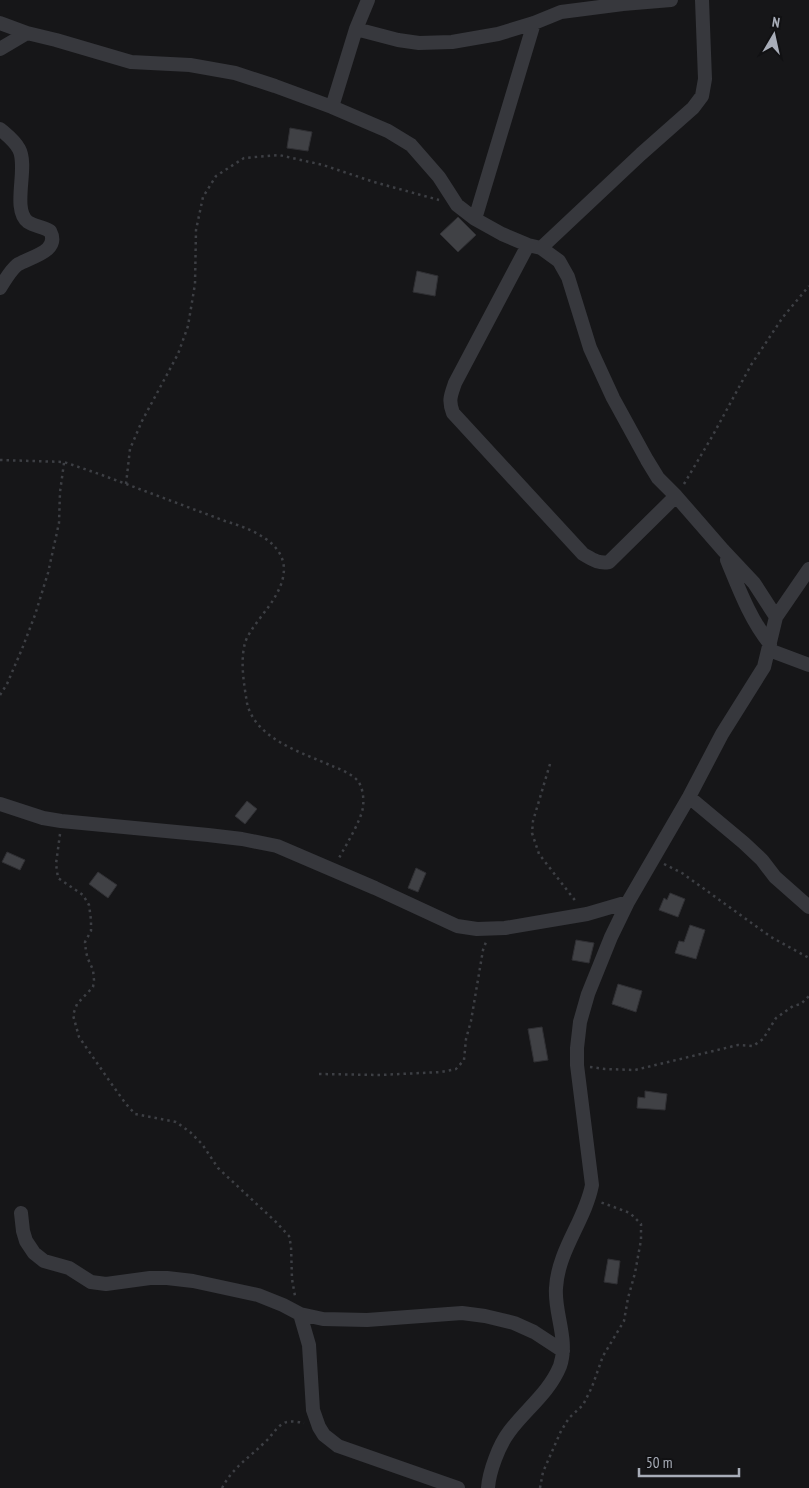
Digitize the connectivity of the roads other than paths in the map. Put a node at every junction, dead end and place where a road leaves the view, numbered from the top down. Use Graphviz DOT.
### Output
graph roads {
  1 [pos="368,0"];
  2 [pos="671,0"];
  3 [pos="702,0"];
  4 [pos="0,23"];
  5 [pos="534,23"];
  6 [pos="356,29"];
  7 [pos="28,33"];
  8 [pos="0,49"];
  9 [pos="332,107"];
  10 [pos="0,130"];
  11 [pos="475,219"];
  12 [pos="534,247"];
  13 [pos="0,288"];
  14 [pos="676,496"];
  15 [pos="723,550"];
  16 [pos="809,569"];
  17 [pos="776,617"];
  18 [pos="769,647"];
  19 [pos="809,665"];
  20 [pos="690,797"];
  21 [pos="0,804"];
  22 [pos="628,902"];
  23 [pos="809,908"];
  24 [pos="21,1213"];
  25 [pos="300,1314"];
  26 [pos="563,1351"];
  27 [pos="458,1488"];
  28 [pos="488,1488"];
  1 -- 6 [label="street"];
  2 -- 5 [label="street"];
  3 -- 12 [label="street"];
  4 -- 7 [label="street"];
  5 -- 6 [label="street"];
  5 -- 11 [label="street"];
  6 -- 9 [label="street"];
  7 -- 8 [label="street"];
  7 -- 9 [label="street"];
  9 -- 11 [label="street"];
  10 -- 13 [label="street"];
  11 -- 12 [label="street"];
  12 -- 14 [label="street"];
  12 -- 14 [label="street"];
  14 -- 15 [label="street"];
  15 -- 17 [label="street"];
  15 -- 18 [label="street"];
  16 -- 17 [label="street"];
  17 -- 18 [label="street"];
  18 -- 19 [label="street"];
  18 -- 20 [label="street"];
  20 -- 22 [label="street"];
  20 -- 23 [label="street"];
  21 -- 22 [label="street"];
  22 -- 26 [label="street"];
  24 -- 25 [label="street"];
  25 -- 26 [label="street"];
  25 -- 27 [label="street"];
  26 -- 28 [label="street"];
}
